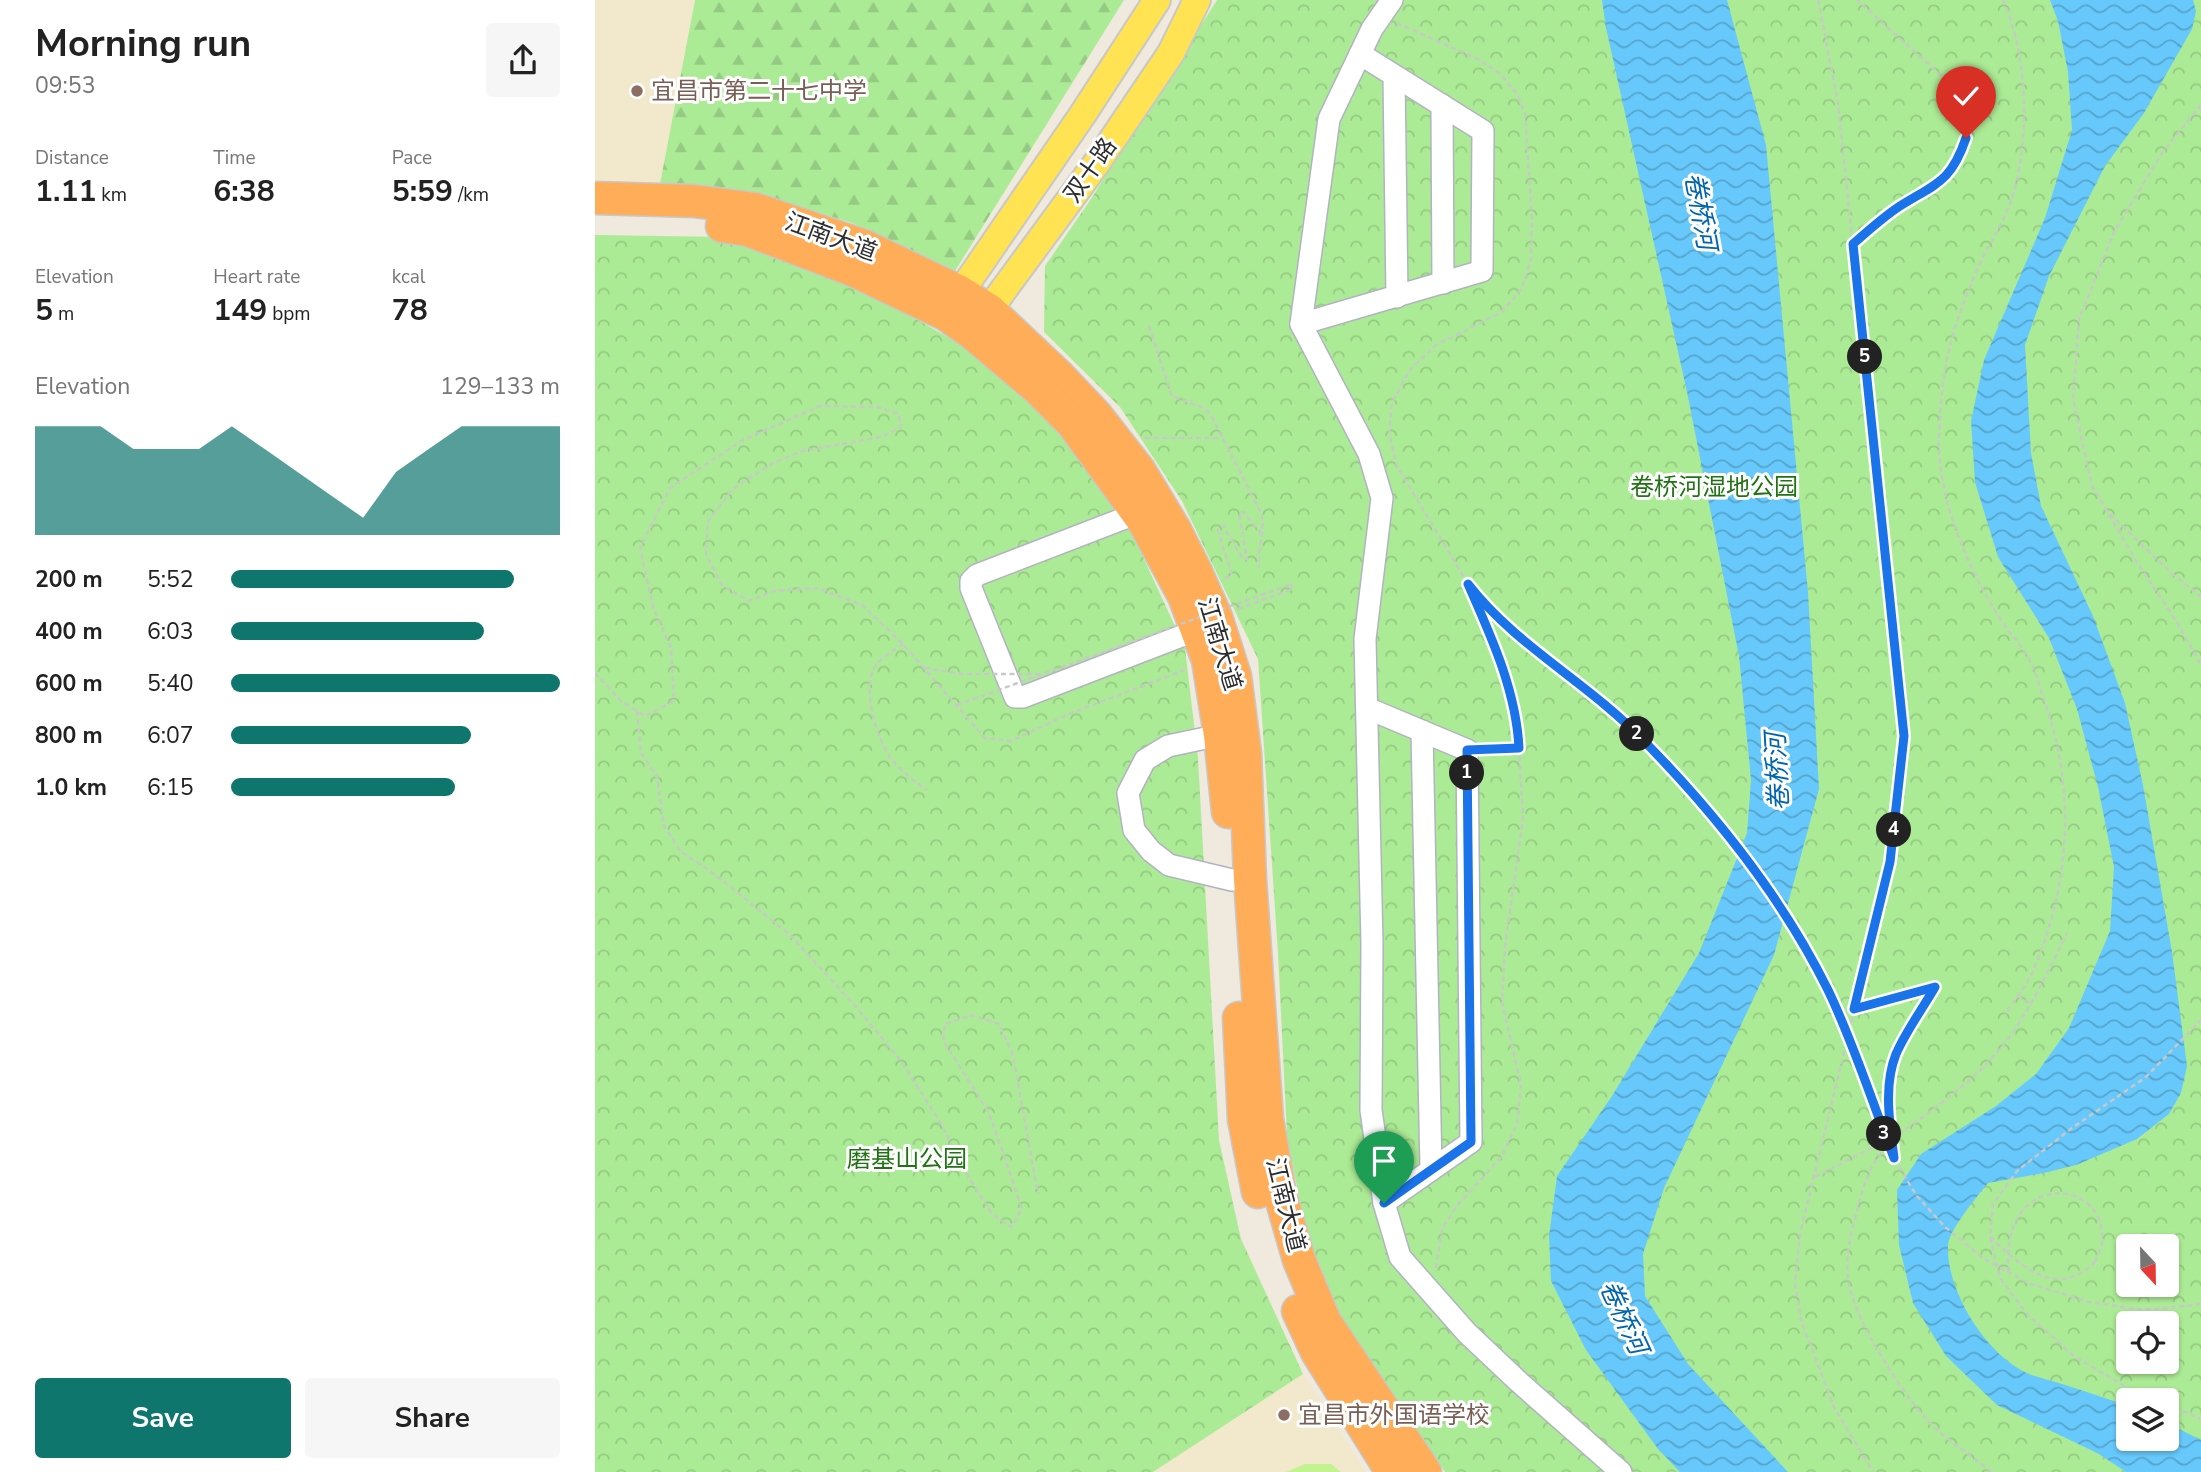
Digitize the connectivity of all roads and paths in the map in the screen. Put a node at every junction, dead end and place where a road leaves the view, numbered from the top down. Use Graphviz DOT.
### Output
graph roads {
  1 [pos="1157,0"];
  2 [pos="1197,0"];
  3 [pos="1818,0"];
  4 [pos="1857,0"];
  5 [pos="2003,0"];
  6 [pos="1386,8"];
  7 [pos="1360,54"];
  8 [pos="1394,76"];
  9 [pos="1442,105"];
  10 [pos="2201,105"];
  11 [pos="595,198"];
  12 [pos="595,217"];
  13 [pos="1853,244"];
  14 [pos="1443,282"];
  15 [pos="1397,297"];
  16 [pos="952,303"];
  17 [pos="980,321"];
  18 [pos="1301,324"];
  19 [pos="1149,326"];
  20 [pos="1114,438"];
  21 [pos="1221,438"];
  22 [pos="2107,512"];
  23 [pos="1138,513"];
  24 [pos="1262,534"];
  25 [pos="1259,568"];
  26 [pos="1468,584"];
  27 [pos="1202,587"];
  28 [pos="2201,597"];
  29 [pos="1206,624"];
  30 [pos="903,644"];
  31 [pos="1208,660"];
  32 [pos="2201,666"];
  33 [pos="925,668"];
  34 [pos="595,673"];
  35 [pos="1043,674"];
  36 [pos="957,705"];
  37 [pos="1367,708"];
  38 [pos="637,711"];
  39 [pos="1422,731"];
  40 [pos="1220,736"];
  41 [pos="1519,748"];
  42 [pos="1467,750"];
  43 [pos="927,790"];
  44 [pos="1232,880"];
  45 [pos="2067,933"];
  46 [pos="2017,996"];
  47 [pos="2032,1004"];
  48 [pos="1854,1009"];
  49 [pos="2005,1015"];
  50 [pos="2201,1020"];
  51 [pos="1899,1134"];
  52 [pos="1894,1158"];
  53 [pos="1430,1170"];
  54 [pos="1813,1178"];
  55 [pos="1038,1194"];
  56 [pos="1384,1203"];
  57 [pos="1990,1237"];
  58 [pos="2008,1272"];
  59 [pos="1438,1280"];
  60 [pos="2201,1303"];
  61 [pos="2128,1388"];
  62 [pos="2179,1410"];
  63 [pos="2201,1419"];
  64 [pos="1392,1472"];
  65 [pos="1425,1472"];
  66 [pos="1621,1472"];
  67 [pos="1874,1472"];
  68 [pos="1992,1472"];
  1 -- 16 [label="main road, 双十路"];
  2 -- 17 [label="main road, 双十路"];
  3 -- 13 [label="path"];
  4 -- 13 [label="path"];
  5 -- 46 [label="path"];
  6 -- 7 [label="street"];
  6 -- 26 [label="path"];
  7 -- 8 [label="street"];
  7 -- 18 [label="street"];
  8 -- 9 [label="street"];
  8 -- 15 [label="street"];
  9 -- 14 [label="street"];
  9 -- 14 [label="street"];
  10 -- 22 [label="path"];
  11 -- 16 [label="highway, 江南大道"];
  12 -- 16 [label="highway, 江南大道"];
  13 -- 48 [label="path"];
  14 -- 15 [label="street"];
  15 -- 18 [label="street"];
  16 -- 17 [label="highway, 江南大道"];
  17 -- 20 [label="highway, 江南大道"];
  17 -- 23 [label="highway, 江南大道"];
  18 -- 37 [label="street"];
  19 -- 21 [label="path"];
  20 -- 21 [label="path"];
  20 -- 27 [label="highway, 江南大道"];
  21 -- 24 [label="path"];
  22 -- 28 [label="path"];
  22 -- 32 [label="path"];
  23 -- 29 [label="highway, 江南大道"];
  23 -- 29 [label="street"];
  24 -- 25 [label="path"];
  24 -- 27 [label="path"];
  26 -- 41 [label="path"];
  26 -- 52 [label="path, bridge"];
  27 -- 29 [label="highway, 江南大道"];
  29 -- 31 [label="highway, 江南大道"];
  29 -- 35 [label="path, bridge"];
  29 -- 65 [label="highway, 江南大道"];
  30 -- 33 [label="path"];
  30 -- 38 [label="path"];
  30 -- 43 [label="path"];
  31 -- 36 [label="path"];
  31 -- 40 [label="highway, 江南大道"];
  33 -- 35 [label="path, bridge"];
  33 -- 36 [label="path"];
  34 -- 38 [label="path"];
  35 -- 36 [label="path, bridge"];
  37 -- 39 [label="street"];
  37 -- 56 [label="street"];
  38 -- 55 [label="path"];
  39 -- 42 [label="street"];
  39 -- 53 [label="street"];
  40 -- 44 [label="highway, 江南大道"];
  40 -- 44 [label="street"];
  41 -- 42 [label="path"];
  41 -- 59 [label="path"];
  42 -- 53 [label="street"];
  44 -- 64 [label="highway, 江南大道"];
  45 -- 47 [label="path"];
  46 -- 47 [label="path"];
  46 -- 49 [label="path"];
  47 -- 51 [label="path"];
  48 -- 52 [label="path, bridge"];
  48 -- 54 [label="path"];
  50 -- 57 [label="path"];
  51 -- 54 [label="path"];
  51 -- 68 [label="path"];
  52 -- 58 [label="path, bridge"];
  53 -- 56 [label="street"];
  54 -- 67 [label="path"];
  56 -- 66 [label="street"];
  57 -- 58 [label="path, bridge"];
  57 -- 61 [label="path"];
  58 -- 60 [label="path, bridge"];
  62 -- 63 [label="path"];
}
